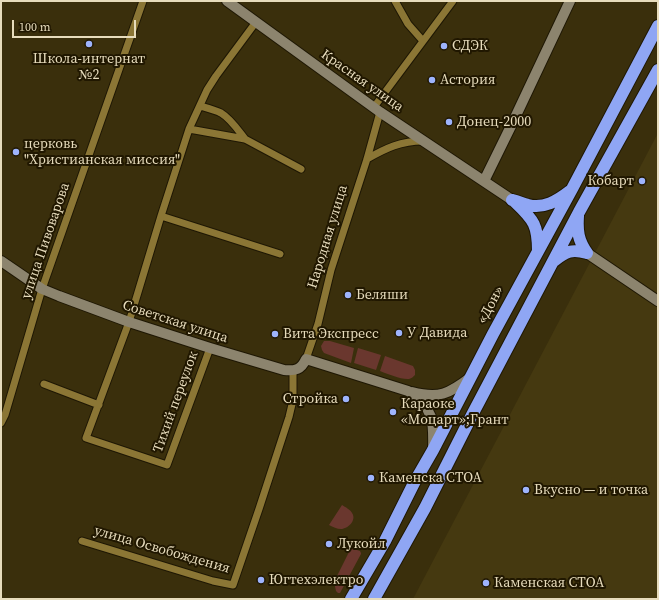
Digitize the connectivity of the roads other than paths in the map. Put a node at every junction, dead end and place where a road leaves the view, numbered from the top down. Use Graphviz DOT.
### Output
graph roads {
  1 [pos="143,1"];
  2 [pos="227,1"];
  3 [pos="395,1"];
  4 [pos="453,1"];
  5 [pos="570,1"];
  6 [pos="256,22"];
  7 [pos="658,26"];
  8 [pos="423,41"];
  9 [pos="658,70"];
  10 [pos="200,106"];
  11 [pos="377,110"];
  12 [pos="190,129"];
  13 [pos="245,139"];
  14 [pos="425,141"];
  15 [pos="367,159"];
  16 [pos="301,169"];
  17 [pos="484,180"];
  18 [pos="572,189"];
  19 [pos="512,200"];
  20 [pos="579,212"];
  21 [pos="161,216"];
  22 [pos="538,251"];
  23 [pos="587,253"];
  24 [pos="280,254"];
  25 [pos="1,261"];
  26 [pos="553,262"];
  27 [pos="42,289"];
  28 [pos="658,301"];
  29 [pos="129,322"];
  30 [pos="210,348"];
  31 [pos="300,366"];
  32 [pos="471,378"];
  33 [pos="44,384"];
  34 [pos="408,391"];
  35 [pos="99,405"];
  36 [pos="1,423"];
  37 [pos="433,450"];
  38 [pos="82,541"];
  39 [pos="234,585"];
  40 [pos="351,599"];
  41 [pos="374,599"];
  1 -- 27 [label="street, улица Пивоварова"];
  2 -- 6 [label="main road, Красная улица"];
  3 -- 8 [label="street"];
  4 -- 8 [label="street"];
  5 -- 17 [label="main road"];
  6 -- 10 [label="street, Тихий переулок"];
  6 -- 11 [label="main road, Красная улица"];
  7 -- 18 [label="highway, «Дон»"];
  8 -- 11 [label="street"];
  9 -- 20 [label="highway"];
  10 -- 12 [label="street, Тихий переулок"];
  10 -- 13 [label="street"];
  11 -- 14 [label="main road, Красная улица"];
  11 -- 15 [label="street, Народная улица"];
  12 -- 13 [label="street"];
  12 -- 21 [label="street, Тихий переулок"];
  13 -- 16 [label="street"];
  14 -- 15 [label="street"];
  14 -- 17 [label="main road, Красная улица"];
  15 -- 31 [label="street, Народная улица"];
  17 -- 19 [label="main road, Красная улица"];
  18 -- 19 [label="highway"];
  18 -- 22 [label="highway, «Дон»"];
  19 -- 22 [label="highway"];
  20 -- 23 [label="highway"];
  20 -- 26 [label="highway"];
  21 -- 24 [label="street"];
  21 -- 29 [label="street, Тихий переулок"];
  22 -- 32 [label="highway, «Дон»"];
  23 -- 26 [label="highway"];
  23 -- 28 [label="main road"];
  25 -- 27 [label="main road, Советская улица"];
  26 -- 41 [label="highway"];
  27 -- 29 [label="main road, Советская улица"];
  27 -- 36 [label="street, улица Пивоварова"];
  29 -- 30 [label="main road, Советская улица"];
  29 -- 35 [label="street, Тихий переулок"];
  30 -- 31 [label="main road, Советская улица"];
  30 -- 35 [label="street, Тихий переулок"];
  31 -- 34 [label="main road, Советская улица"];
  31 -- 39 [label="street, Народная улица"];
  32 -- 34 [label="main road"];
  32 -- 37 [label="highway, «Дон»"];
  33 -- 35 [label="street"];
  34 -- 37 [label="main road, Советская улица"];
  37 -- 40 [label="highway, «Дон»"];
  38 -- 39 [label="street, улица Освобождения"];
}
